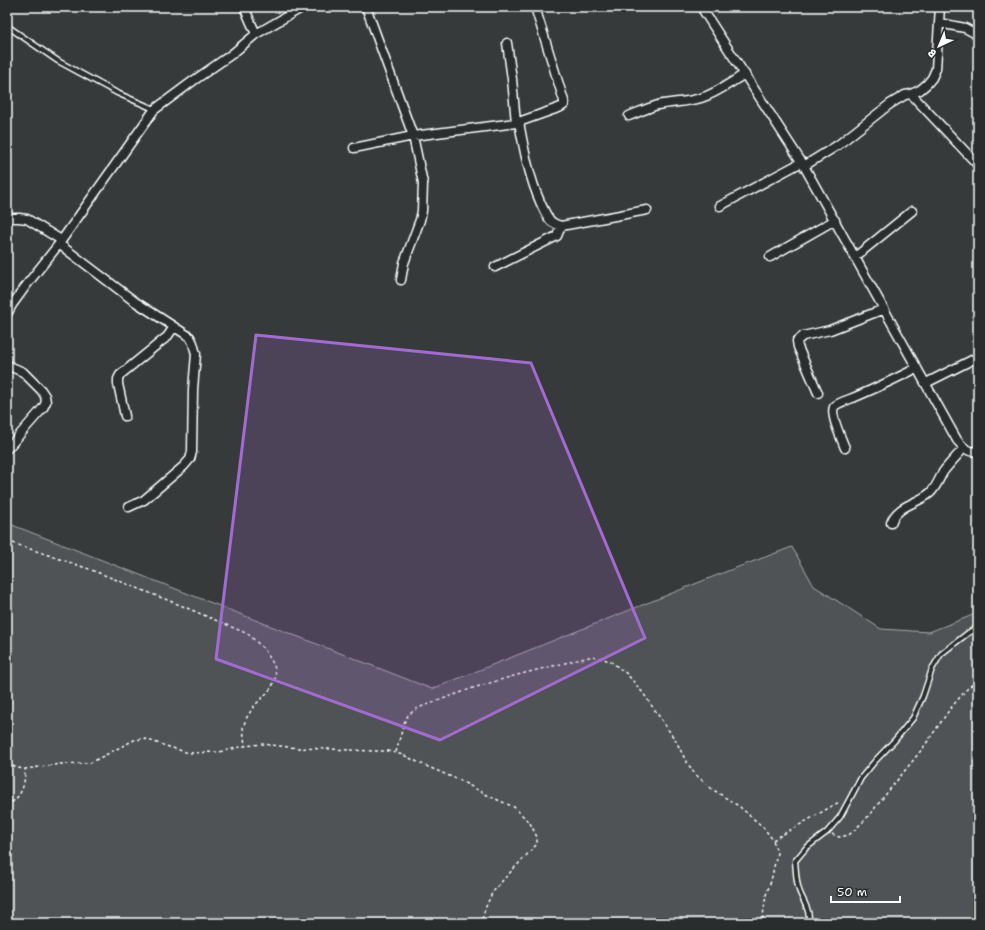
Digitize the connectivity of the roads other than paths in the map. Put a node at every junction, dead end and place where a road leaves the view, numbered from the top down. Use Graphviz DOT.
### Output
graph roads {
  1 [pos="244,7"];
  2 [pos="302,7"];
  3 [pos="366,7"];
  4 [pos="535,7"];
  5 [pos="701,7"];
  6 [pos="940,7"];
  7 [pos="939,23"];
  8 [pos="7,26"];
  9 [pos="256,34"];
  10 [pos="978,34"];
  11 [pos="507,43"];
  12 [pos="745,74"];
  13 [pos="911,94"];
  14 [pos="154,110"];
  15 [pos="629,116"];
  16 [pos="517,122"];
  17 [pos="413,136"];
  18 [pos="354,148"];
  19 [pos="803,164"];
  20 [pos="978,165"];
  21 [pos="720,206"];
  22 [pos="647,210"];
  23 [pos="912,211"];
  24 [pos="7,218"];
  25 [pos="835,220"];
  26 [pos="561,226"];
  27 [pos="60,242"];
  28 [pos="770,257"];
  29 [pos="855,257"];
  30 [pos="495,267"];
  31 [pos="401,280"];
  32 [pos="884,309"];
  33 [pos="7,314"];
  34 [pos="174,327"];
  35 [pos="978,356"];
  36 [pos="7,365"];
  37 [pos="917,368"];
  38 [pos="926,383"];
  39 [pos="818,393"];
  40 [pos="125,416"];
  41 [pos="8,448"];
  42 [pos="845,448"];
  43 [pos="964,448"];
  44 [pos="978,451"];
  45 [pos="128,507"];
  46 [pos="891,523"];
  47 [pos="978,627"];
  48 [pos="808,923"];
  1 -- 9 [label="street"];
  2 -- 9 [label="street"];
  3 -- 17 [label="street"];
  4 -- 16 [label="street"];
  5 -- 12 [label="street"];
  6 -- 7 [label="street"];
  7 -- 10 [label="street"];
  7 -- 13 [label="street"];
  8 -- 14 [label="lane"];
  9 -- 14 [label="street"];
  11 -- 16 [label="street"];
  12 -- 15 [label="street"];
  12 -- 19 [label="street"];
  13 -- 19 [label="street"];
  13 -- 20 [label="street"];
  14 -- 27 [label="street"];
  16 -- 17 [label="street"];
  16 -- 26 [label="street"];
  17 -- 18 [label="street"];
  17 -- 31 [label="street"];
  19 -- 21 [label="street"];
  19 -- 25 [label="street"];
  22 -- 26 [label="street"];
  23 -- 29 [label="street"];
  24 -- 27 [label="street"];
  25 -- 28 [label="street"];
  25 -- 29 [label="street"];
  26 -- 30 [label="street"];
  27 -- 33 [label="street"];
  27 -- 34 [label="street"];
  29 -- 32 [label="street"];
  32 -- 37 [label="street"];
  32 -- 39 [label="street"];
  34 -- 40 [label="street"];
  34 -- 45 [label="street"];
  35 -- 38 [label="street"];
  36 -- 41 [label="street"];
  37 -- 38 [label="street"];
  37 -- 42 [label="street"];
  38 -- 43 [label="street"];
  43 -- 44 [label="street"];
  43 -- 46 [label="street"];
  47 -- 48 [label="lane"];
}
